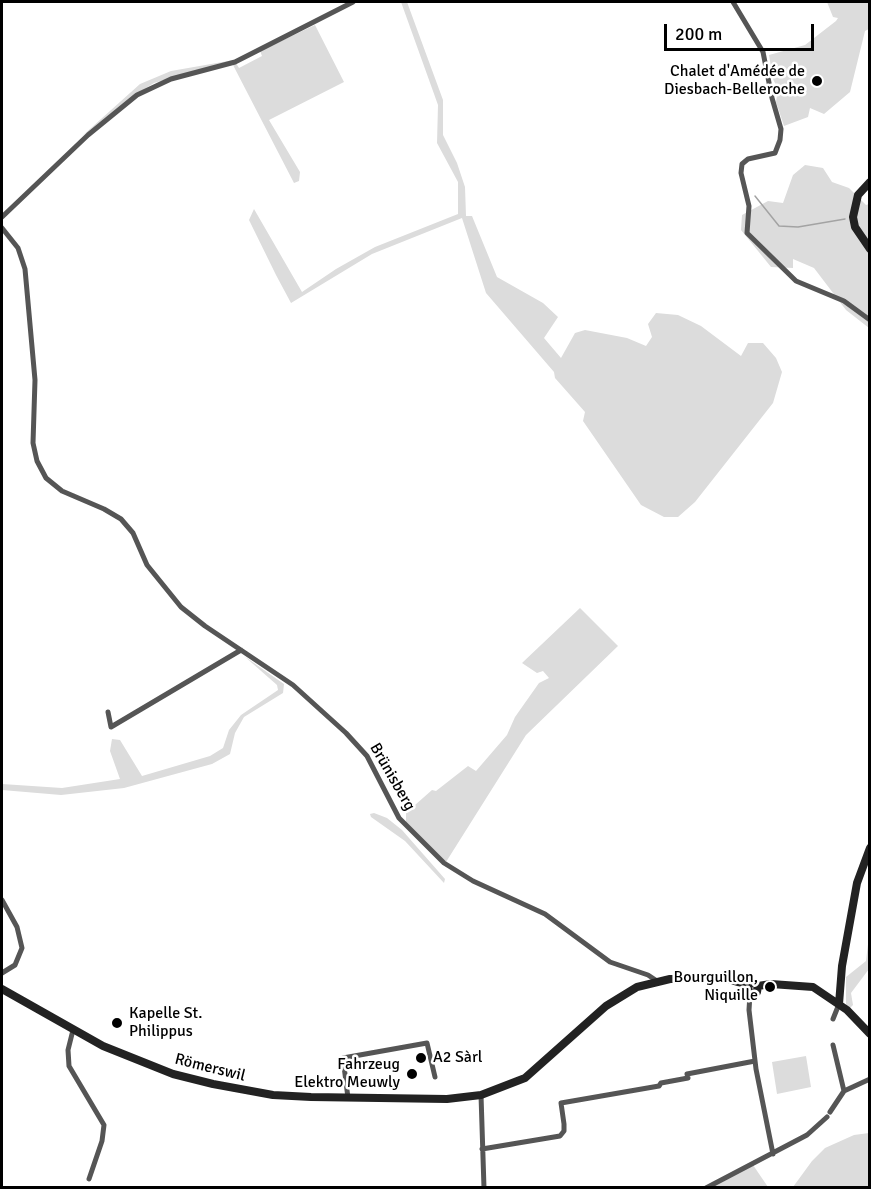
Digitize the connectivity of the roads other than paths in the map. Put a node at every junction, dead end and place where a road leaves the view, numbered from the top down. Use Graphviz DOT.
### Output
graph roads {
  1 [pos="353,2"];
  2 [pos="733,2"];
  3 [pos="870,182"];
  4 [pos="2,217"];
  5 [pos="2,228"];
  6 [pos="870,249"];
  7 [pos="870,320"];
  8 [pos="241,650"];
  9 [pos="108,712"];
  10 [pos="870,848"];
  11 [pos="2,900"];
  12 [pos="2,973"];
  13 [pos="657,981"];
  14 [pos="747,985"];
  15 [pos="758,986"];
  16 [pos="2,989"];
  17 [pos="750,994"];
  18 [pos="839,1004"];
  19 [pos="833,1019"];
  20 [pos="73,1030"];
  21 [pos="870,1034"];
  22 [pos="833,1045"];
  23 [pos="755,1061"];
  24 [pos="435,1077"];
  25 [pos="870,1079"];
  26 [pos="844,1090"];
  27 [pos="481,1095"];
  28 [pos="348,1098"];
  29 [pos="482,1149"];
  30 [pos="773,1154"];
  31 [pos="89,1179"];
  32 [pos="484,1188"];
  33 [pos="706,1188"];
  1 -- 4 [label="street"];
  2 -- 7 [label="street"];
  3 -- 6 [label="main road"];
  5 -- 8 [label="street, Brünisberg"];
  8 -- 9 [label="street"];
  8 -- 13 [label="street, Brünisberg"];
  10 -- 18 [label="main road"];
  11 -- 12 [label="street"];
  13 -- 14 [label="main road"];
  13 -- 27 [label="main road, Römerswil"];
  14 -- 15 [label="main road"];
  14 -- 17 [label="main road"];
  15 -- 17 [label="main road"];
  15 -- 18 [label="main road"];
  16 -- 20 [label="main road, Römerswil"];
  17 -- 23 [label="street"];
  18 -- 19 [label="street"];
  18 -- 21 [label="main road"];
  20 -- 28 [label="main road, Römerswil"];
  20 -- 31 [label="street"];
  22 -- 26 [label="street"];
  23 -- 29 [label="street"];
  23 -- 30 [label="street"];
  24 -- 28 [label="street"];
  25 -- 26 [label="street"];
  26 -- 30 [label="street"];
  27 -- 28 [label="main road, Römerswil"];
  27 -- 29 [label="street"];
  29 -- 32 [label="street"];
  30 -- 33 [label="street"];
}
